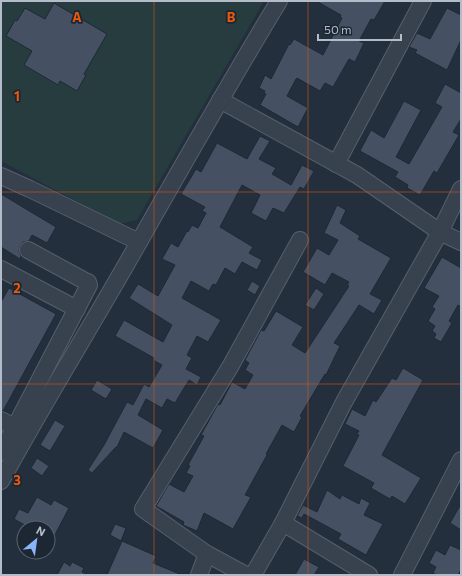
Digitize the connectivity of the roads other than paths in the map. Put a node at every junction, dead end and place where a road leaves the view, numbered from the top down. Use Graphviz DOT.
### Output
graph roads {
  1 [pos="279,1"];
  2 [pos="423,1"];
  3 [pos="220,100"];
  4 [pos="336,164"];
  5 [pos="1,176"];
  6 [pos="461,189"];
  7 [pos="440,232"];
  8 [pos="300,240"];
  9 [pos="139,242"];
  10 [pos="461,242"];
  11 [pos="28,250"];
  12 [pos="1,269"];
  13 [pos="77,309"];
  14 [pos="1,420"];
  15 [pos="15,427"];
  16 [pos="1,452"];
  17 [pos="461,460"];
  18 [pos="1,481"];
  19 [pos="283,523"];
  20 [pos="207,554"];
  21 [pos="199,575"];
  22 [pos="246,575"];
  23 [pos="253,575"];
  24 [pos="369,575"];
  25 [pos="402,575"];
  1 -- 3 [label="street"];
  2 -- 4 [label="street"];
  3 -- 4 [label="street"];
  3 -- 9 [label="street"];
  4 -- 7 [label="street"];
  5 -- 9 [label="street"];
  6 -- 7 [label="street"];
  7 -- 10 [label="street"];
  7 -- 19 [label="street"];
  8 -- 20 [label="street"];
  9 -- 18 [label="street"];
  11 -- 13 [label="street"];
  12 -- 13 [label="street"];
  13 -- 15 [label="street"];
  14 -- 15 [label="street"];
  15 -- 16 [label="street"];
  17 -- 25 [label="street"];
  19 -- 23 [label="street"];
  19 -- 24 [label="street"];
  20 -- 21 [label="street"];
  20 -- 22 [label="street"];
}
